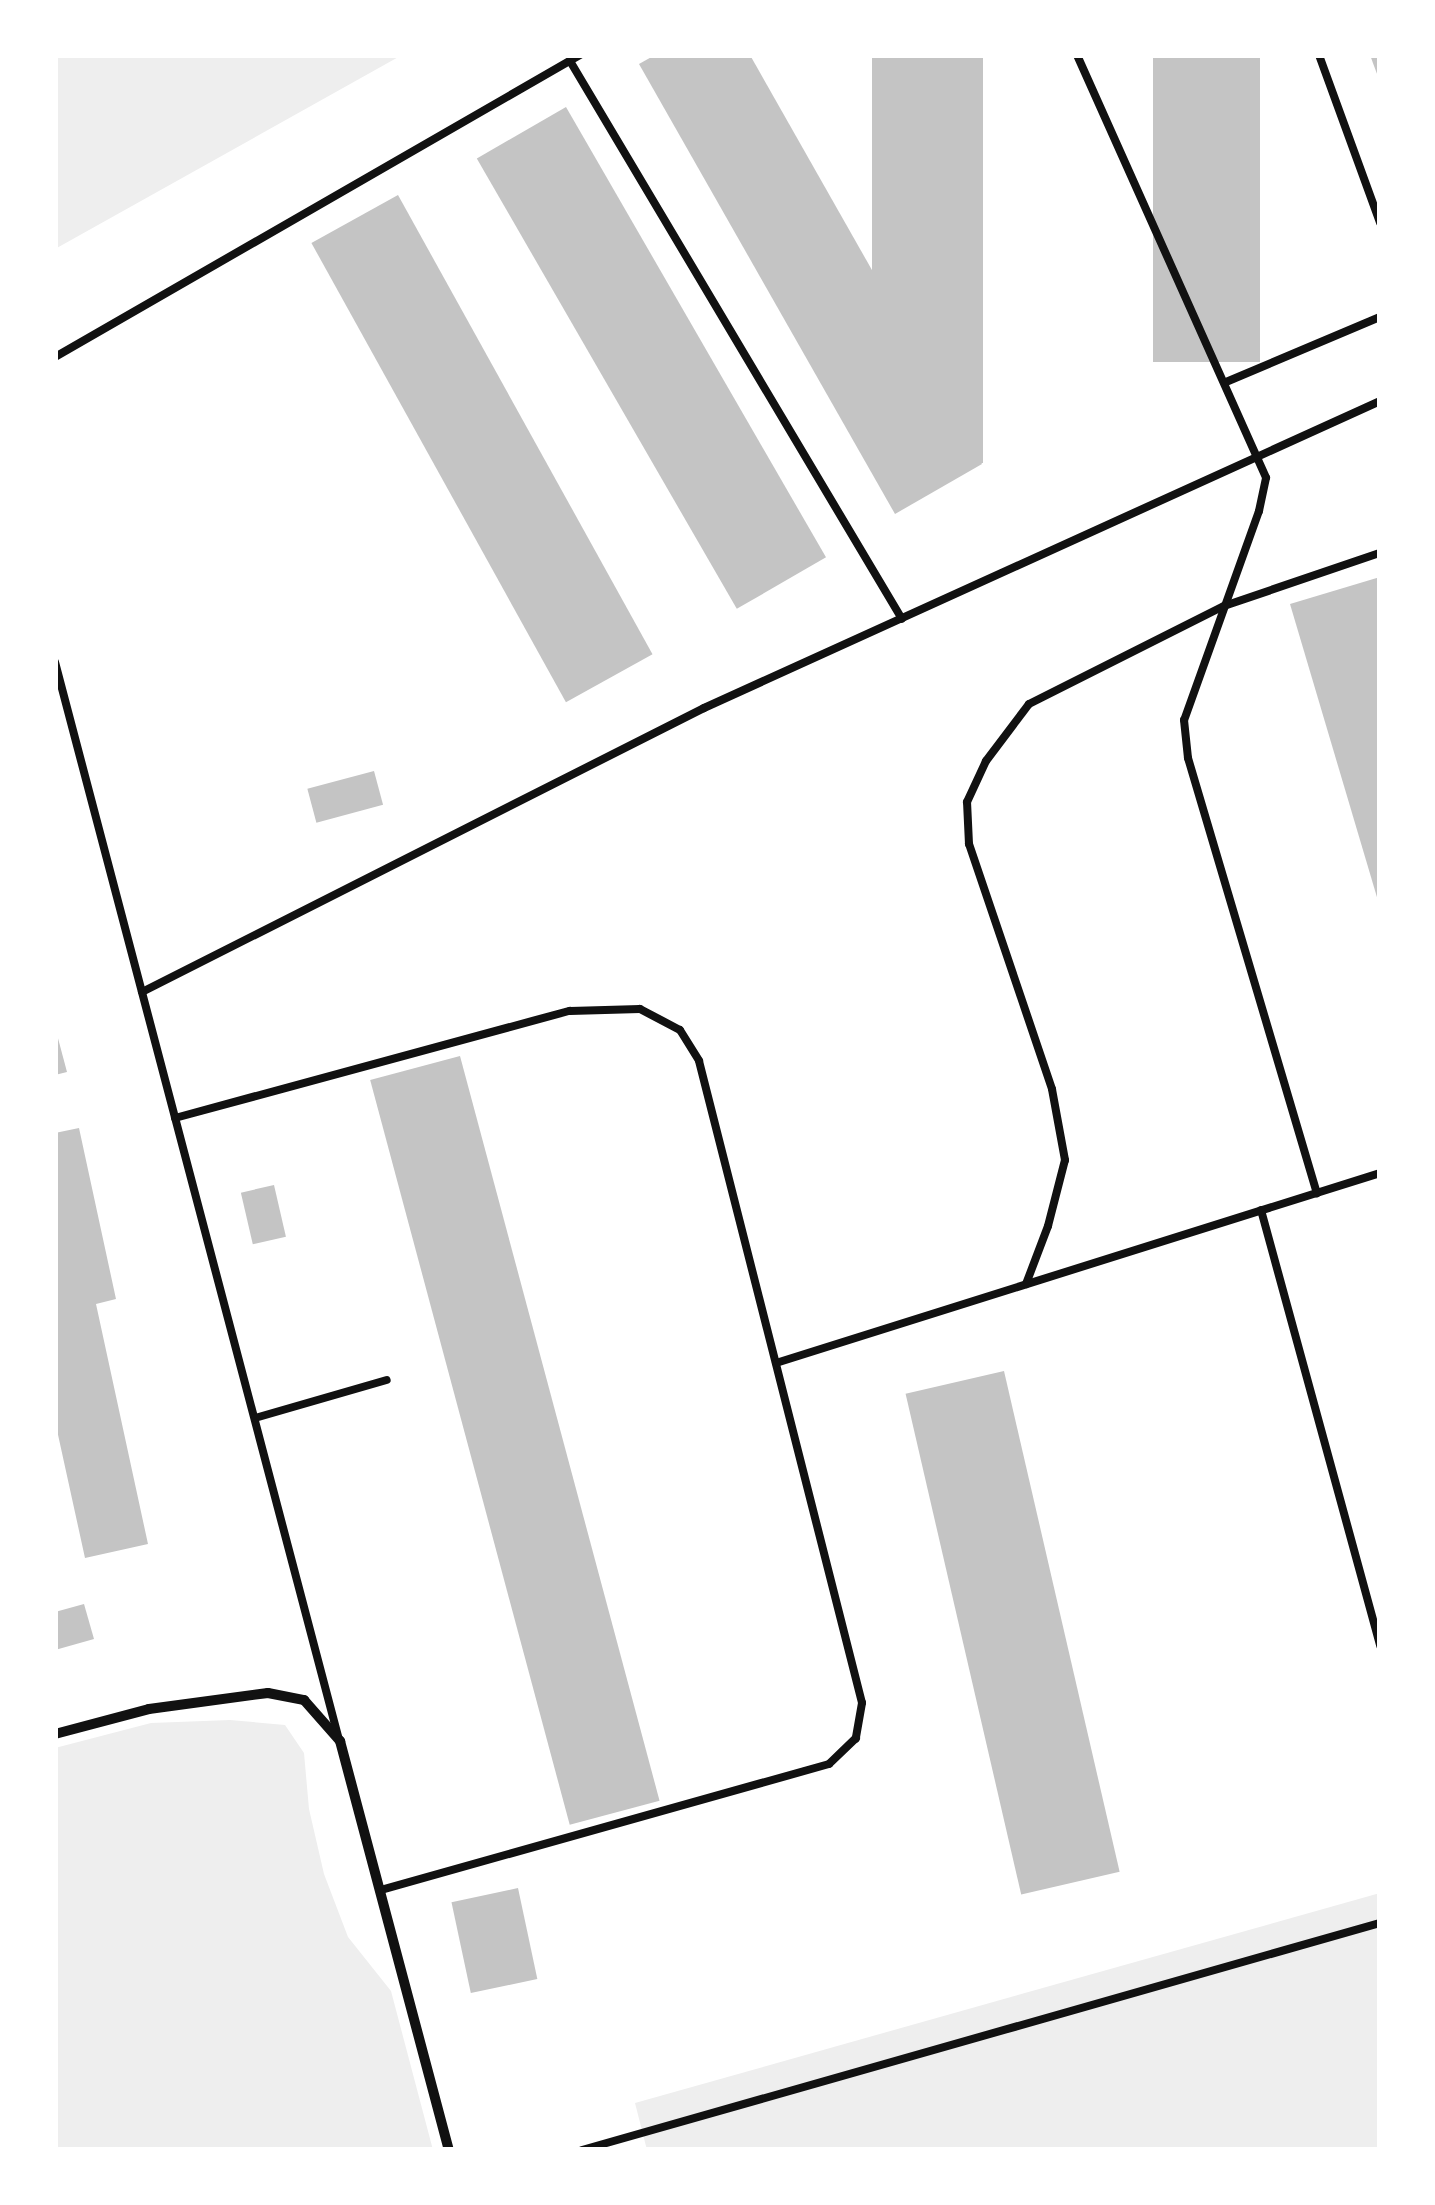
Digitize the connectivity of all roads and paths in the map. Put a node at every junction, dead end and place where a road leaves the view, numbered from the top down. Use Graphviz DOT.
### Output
graph roads {
  1 [pos="580,55"];
  2 [pos="1077,55"];
  3 [pos="1319,55"];
  4 [pos="570,61"];
  5 [pos="1380,223"];
  6 [pos="1380,317"];
  7 [pos="55,357"];
  8 [pos="1226,382"];
  9 [pos="1380,401"];
  10 [pos="1259,455"];
  11 [pos="1380,554"];
  12 [pos="1224,606"];
  13 [pos="902,618"];
  14 [pos="55,662"];
  15 [pos="142,992"];
  16 [pos="176,1118"];
  17 [pos="1380,1173"];
  18 [pos="1317,1192"];
  19 [pos="1261,1210"];
  20 [pos="1026,1284"];
  21 [pos="776,1362"];
  22 [pos="386,1380"];
  23 [pos="255,1418"];
  24 [pos="1380,1646"];
  25 [pos="55,1734"];
  26 [pos="340,1740"];
  27 [pos="380,1890"];
  28 [pos="1380,1923"];
  29 [pos="623,2138"];
  30 [pos="449,2150"];
  31 [pos="582,2150"];
  32 [pos="626,2150"];
  1 -- 4 [label="lane"];
  2 -- 8 [label="lane"];
  3 -- 5 [label="lane"];
  4 -- 7 [label="lane"];
  4 -- 13 [label="lane"];
  6 -- 8 [label="lane"];
  8 -- 10 [label="lane"];
  9 -- 10 [label="lane"];
  10 -- 12 [label="lane"];
  10 -- 13 [label="lane"];
  11 -- 12 [label="lane"];
  12 -- 18 [label="lane"];
  12 -- 20 [label="lane"];
  13 -- 15 [label="lane"];
  14 -- 15 [label="lane"];
  15 -- 16 [label="lane"];
  16 -- 21 [label="lane"];
  16 -- 23 [label="lane"];
  17 -- 18 [label="lane"];
  18 -- 19 [label="lane"];
  19 -- 20 [label="lane"];
  19 -- 24 [label="lane"];
  20 -- 21 [label="lane"];
  21 -- 27 [label="lane"];
  22 -- 23 [label="lane"];
  23 -- 26 [label="lane"];
  25 -- 26 [label="street"];
  26 -- 27 [label="street"];
  27 -- 30 [label="street"];
  28 -- 29 [label="lane"];
  29 -- 31 [label="lane"];
  29 -- 32 [label="lane"];
}
